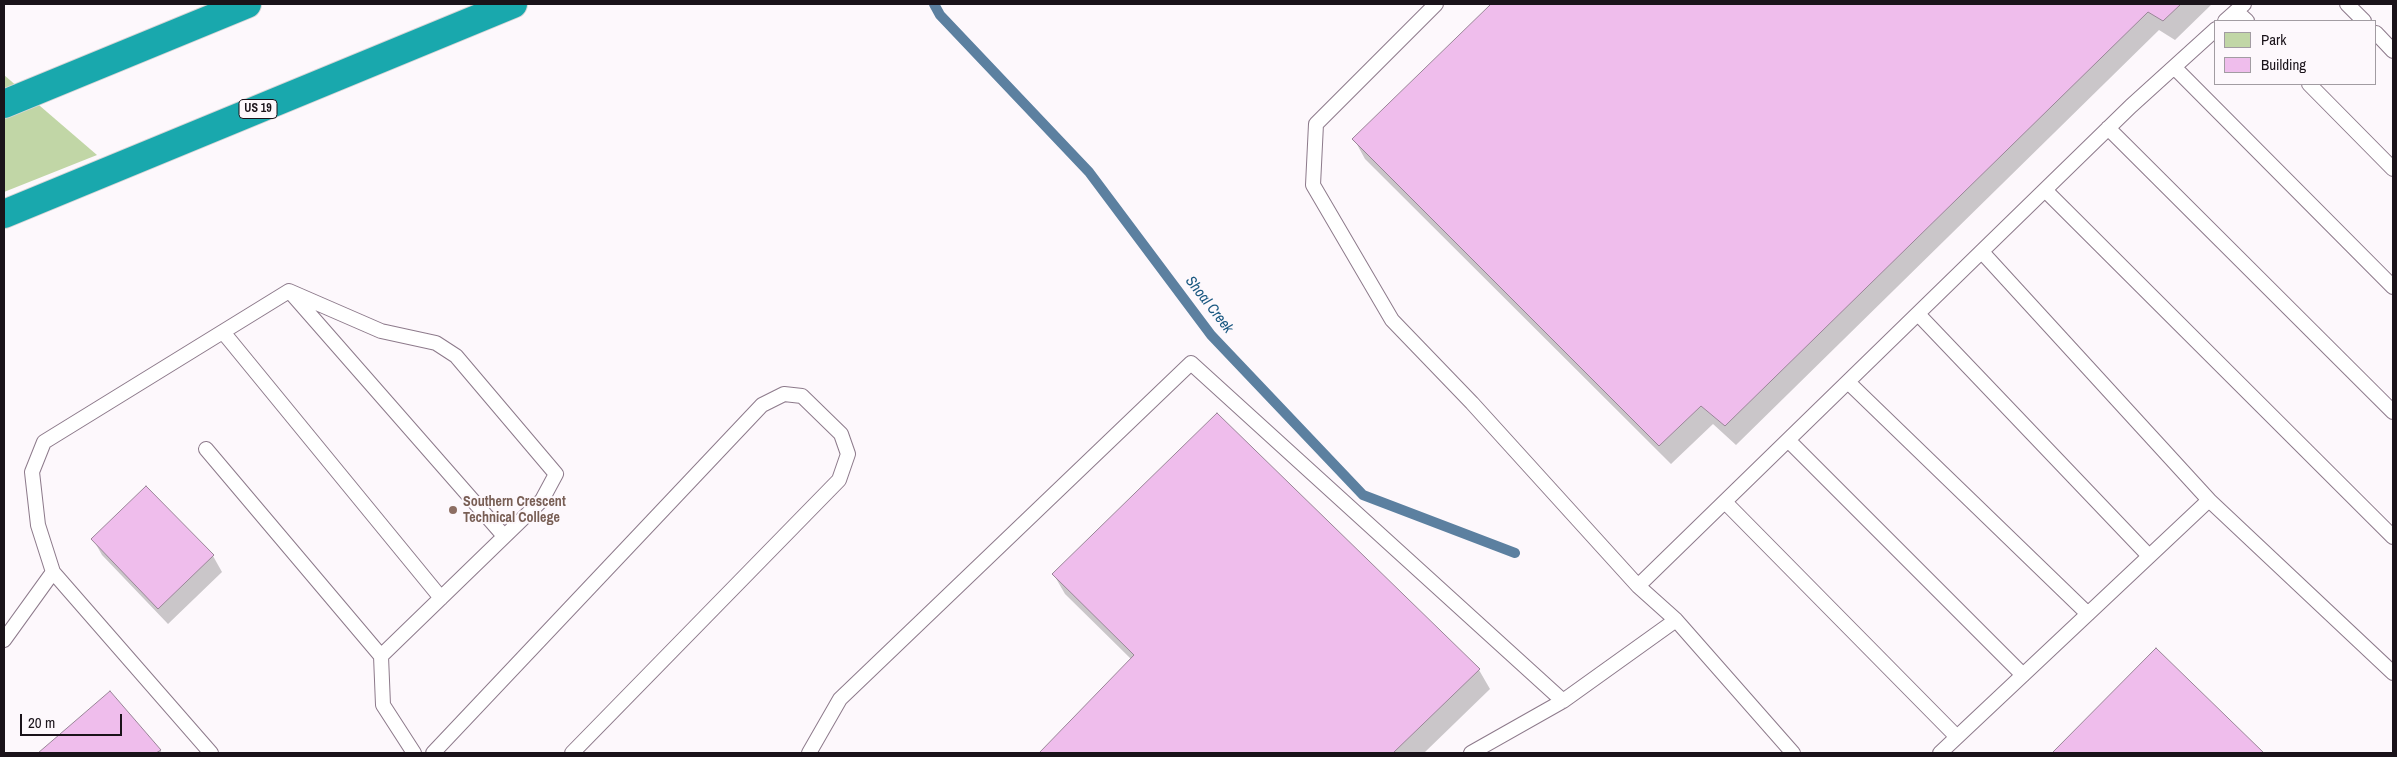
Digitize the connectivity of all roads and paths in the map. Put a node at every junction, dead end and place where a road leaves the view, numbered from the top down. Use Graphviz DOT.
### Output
graph roads {
  1 [pos="247,4"];
  2 [pos="513,4"];
  3 [pos="1436,4"];
  4 [pos="2347,4"];
  5 [pos="2240,7"];
  6 [pos="2226,20"];
  7 [pos="2246,20"];
  8 [pos="2363,20"];
  9 [pos="2214,31"];
  10 [pos="2377,34"];
  11 [pos="2393,51"];
  12 [pos="2174,67"];
  13 [pos="2310,85"];
  14 [pos="4,104"];
  15 [pos="2108,128"];
  16 [pos="2393,169"];
  17 [pos="2045,190"];
  18 [pos="4,214"];
  19 [pos="1982,252"];
  20 [pos="2393,288"];
  21 [pos="289,290"];
  22 [pos="1918,314"];
  23 [pos="223,332"];
  24 [pos="1848,382"];
  25 [pos="2393,412"];
  26 [pos="1788,440"];
  27 [pos="206,449"];
  28 [pos="2210,500"];
  29 [pos="1725,502"];
  30 [pos="504,536"];
  31 [pos="2393,538"];
  32 [pos="2149,556"];
  33 [pos="53,572"];
  34 [pos="1638,586"];
  35 [pos="441,598"];
  36 [pos="2088,614"];
  37 [pos="1676,620"];
  38 [pos="4,640"];
  39 [pos="381,656"];
  40 [pos="2393,673"];
  41 [pos="2023,675"];
  42 [pos="1563,701"];
  43 [pos="1957,737"];
  44 [pos="211,753"];
  45 [pos="414,753"];
  46 [pos="433,753"];
  47 [pos="572,753"];
  48 [pos="809,753"];
  49 [pos="1471,753"];
  50 [pos="1793,753"];
  51 [pos="1940,753"];
  1 -- 14 [label="highway"];
  2 -- 18 [label="highway, US 19"];
  3 -- 34 [label="lane"];
  4 -- 8 [label="lane"];
  5 -- 6 [label="lane"];
  5 -- 7 [label="lane"];
  9 -- 12 [label="lane"];
  10 -- 11 [label="lane"];
  12 -- 15 [label="lane"];
  12 -- 20 [label="lane"];
  13 -- 16 [label="lane"];
  15 -- 17 [label="lane"];
  15 -- 25 [label="lane"];
  17 -- 19 [label="lane"];
  17 -- 31 [label="lane"];
  19 -- 22 [label="lane"];
  19 -- 28 [label="lane"];
  21 -- 23 [label="lane"];
  21 -- 30 [label="lane"];
  21 -- 30 [label="lane"];
  22 -- 24 [label="lane"];
  22 -- 32 [label="lane"];
  23 -- 33 [label="lane"];
  23 -- 35 [label="lane"];
  24 -- 26 [label="lane"];
  24 -- 36 [label="lane"];
  26 -- 29 [label="lane"];
  26 -- 41 [label="lane"];
  27 -- 39 [label="lane"];
  28 -- 32 [label="lane"];
  28 -- 40 [label="lane"];
  29 -- 34 [label="lane"];
  29 -- 43 [label="lane"];
  30 -- 35 [label="lane"];
  32 -- 36 [label="lane"];
  33 -- 38 [label="lane"];
  33 -- 44 [label="lane"];
  34 -- 37 [label="lane"];
  35 -- 39 [label="lane"];
  36 -- 41 [label="lane"];
  37 -- 42 [label="lane"];
  37 -- 50 [label="lane"];
  39 -- 45 [label="lane"];
  41 -- 43 [label="lane"];
  42 -- 48 [label="lane"];
  42 -- 49 [label="lane"];
  43 -- 51 [label="lane"];
  46 -- 47 [label="lane"];
}
